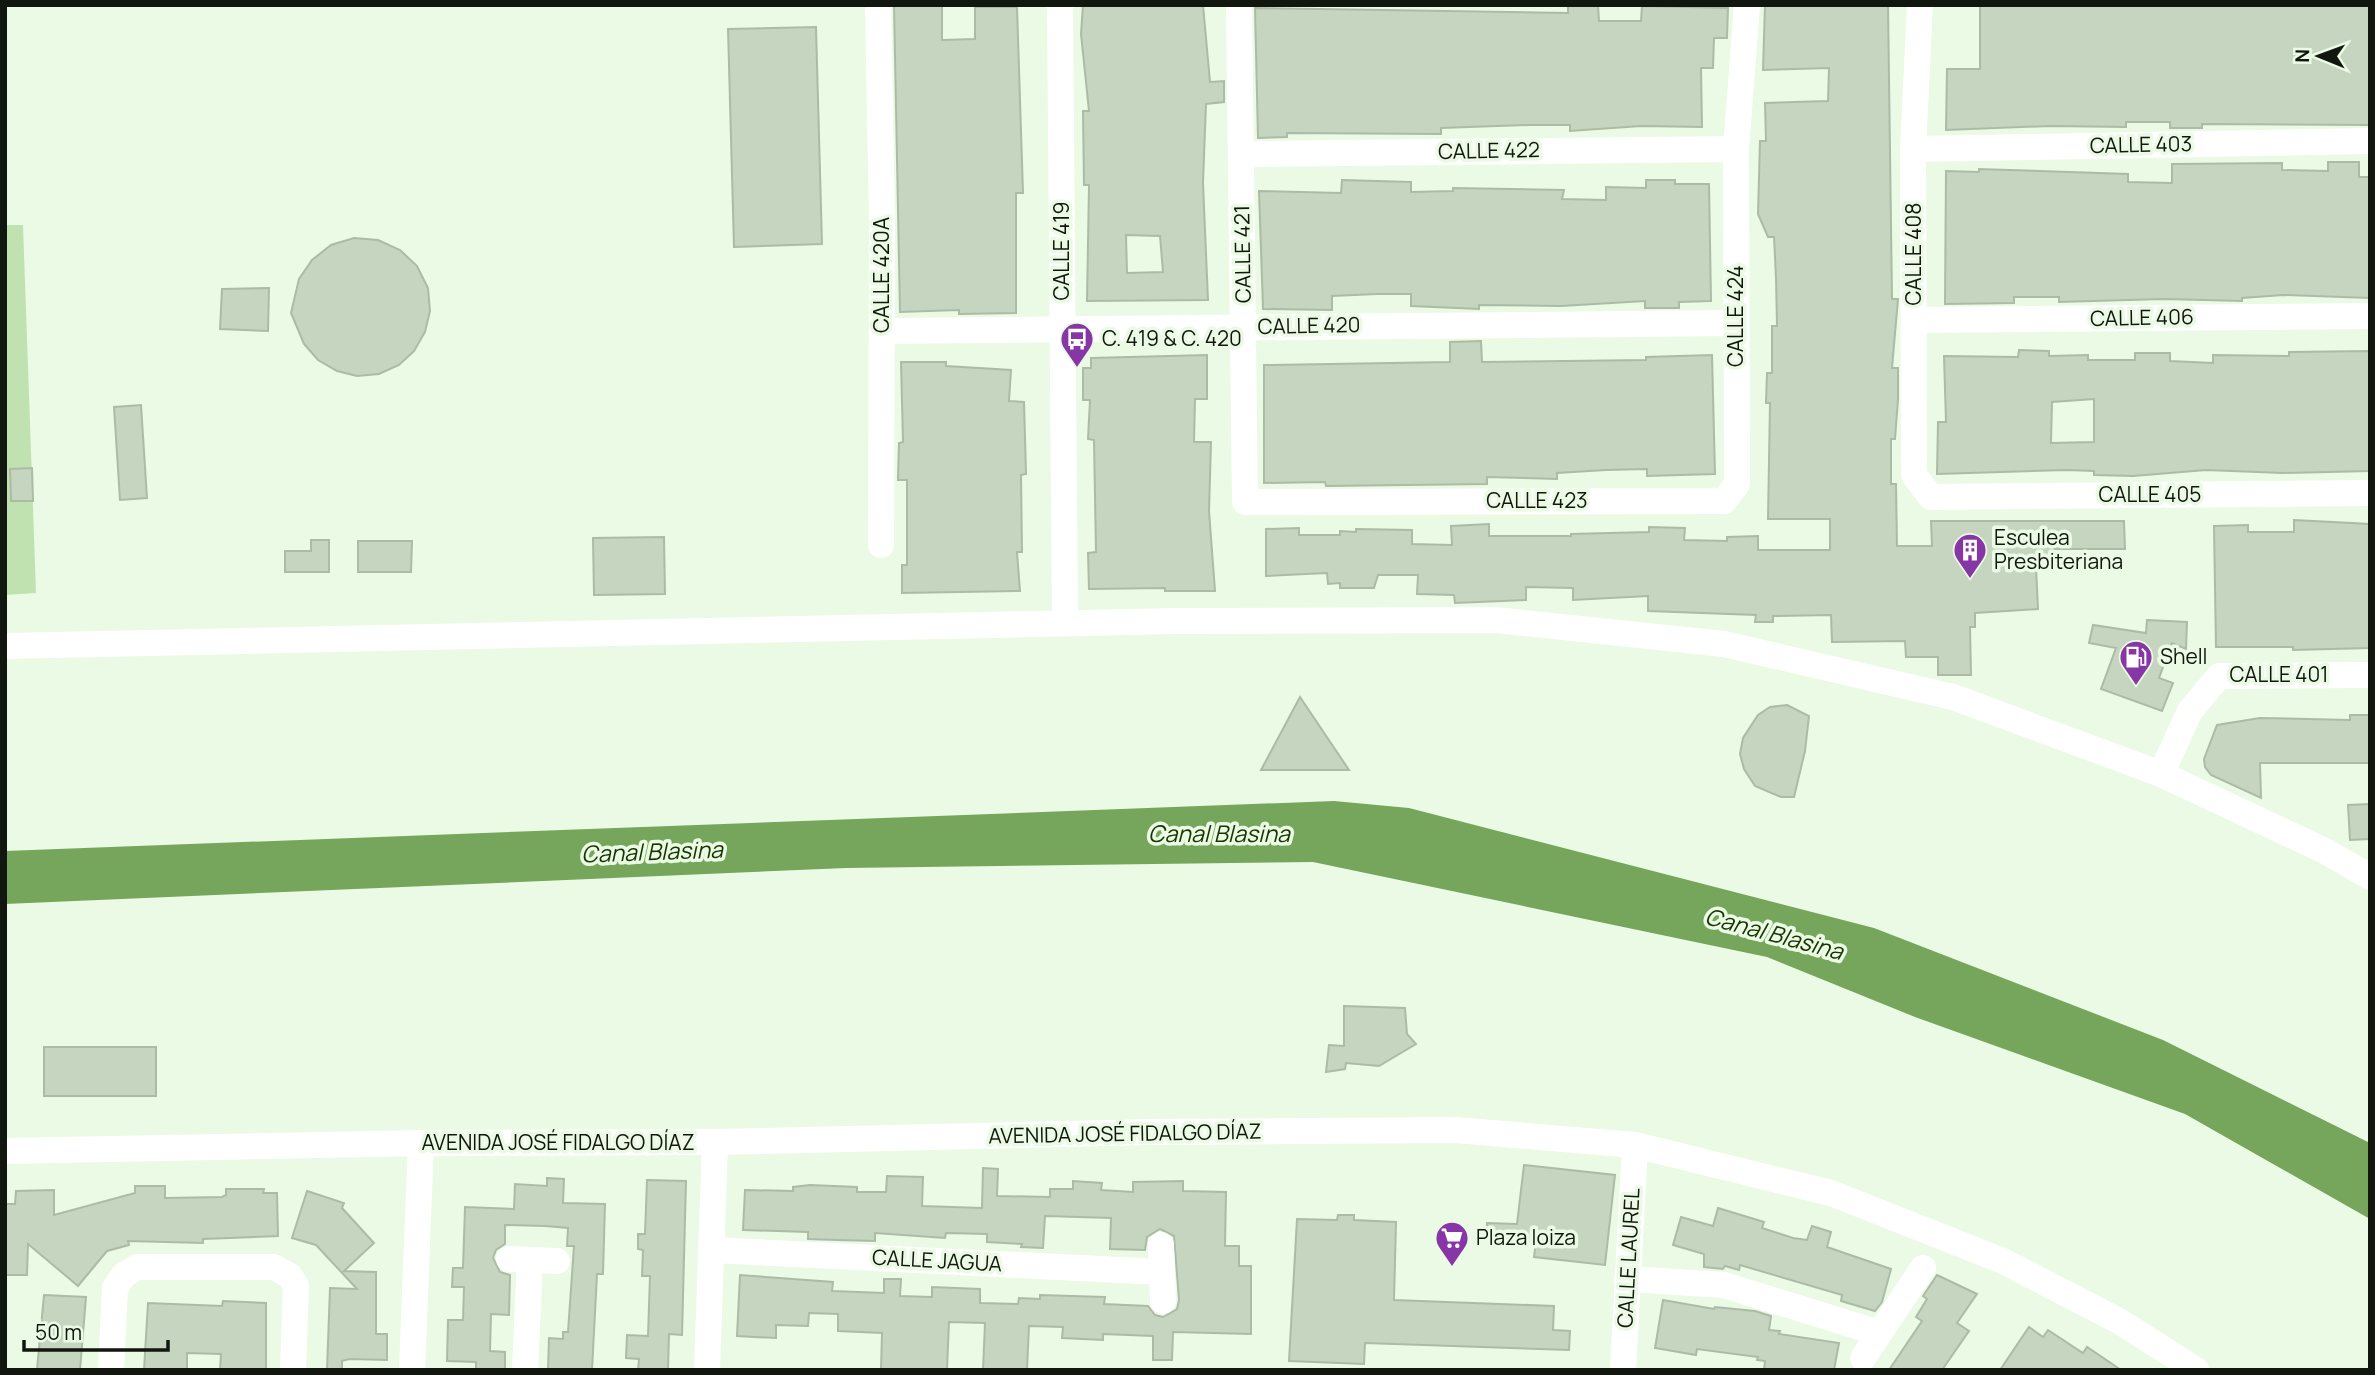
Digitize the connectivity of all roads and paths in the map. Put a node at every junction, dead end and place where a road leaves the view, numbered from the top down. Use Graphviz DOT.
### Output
graph roads {
  1 [pos="878,5"];
  2 [pos="1060,5"];
  3 [pos="1239,5"];
  4 [pos="1746,5"];
  5 [pos="1920,5"];
  6 [pos="2370,141"];
  7 [pos="1736,149"];
  8 [pos="1913,149"];
  9 [pos="1242,154"];
  10 [pos="2370,316"];
  11 [pos="1914,320"];
  12 [pos="1736,323"];
  13 [pos="1244,327"];
  14 [pos="1063,328"];
  15 [pos="882,331"];
  16 [pos="1737,484"];
  17 [pos="2370,493"];
  18 [pos="1931,497"];
  19 [pos="1329,501"];
  20 [pos="881,545"];
  21 [pos="1065,623"];
  22 [pos="5,646"];
  23 [pos="2370,675"];
  24 [pos="2161,774"];
  25 [pos="2370,877"];
  26 [pos="715,1142"];
  27 [pos="421,1143"];
  28 [pos="1634,1146"];
  29 [pos="5,1151"];
  30 [pos="1161,1245"];
  31 [pos="713,1250"];
  32 [pos="557,1261"];
  33 [pos="1923,1268"];
  34 [pos="1161,1272"];
  35 [pos="1627,1279"];
  36 [pos="1163,1301"];
  37 [pos="1880,1333"];
  38 [pos="1863,1358"];
  39 [pos="111,1370"];
  40 [pos="293,1370"];
  41 [pos="412,1370"];
  42 [pos="525,1370"];
  43 [pos="707,1370"];
  44 [pos="1623,1370"];
  45 [pos="2196,1370"];
  1 -- 15 [label="street, CALLE 420A"];
  2 -- 14 [label="street, CALLE 419"];
  3 -- 9 [label="street, CALLE 421"];
  4 -- 7 [label="street, CALLE 424"];
  5 -- 8 [label="street, CALLE 408"];
  6 -- 8 [label="street, CALLE 403"];
  7 -- 9 [label="street, CALLE 422"];
  7 -- 12 [label="street, CALLE 424"];
  8 -- 11 [label="street, CALLE 408"];
  9 -- 13 [label="street, CALLE 421"];
  10 -- 11 [label="street, CALLE 406"];
  11 -- 18 [label="street, CALLE 408"];
  12 -- 13 [label="street, CALLE 420"];
  12 -- 16 [label="street, CALLE 424"];
  13 -- 14 [label="street, CALLE 420"];
  13 -- 19 [label="street, CALLE 421"];
  14 -- 15 [label="street, CALLE 420"];
  14 -- 21 [label="street, CALLE 419"];
  15 -- 20 [label="street, CALLE 420A"];
  16 -- 19 [label="street, CALLE 423"];
  17 -- 18 [label="street, CALLE 405"];
  21 -- 22 [label="street"];
  21 -- 24 [label="street"];
  23 -- 24 [label="street, CALLE 401"];
  24 -- 25 [label="street"];
  26 -- 27 [label="street, AVENIDA JOSÉ FIDALGO DÍAZ"];
  26 -- 28 [label="street, AVENIDA JOSÉ FIDALGO DÍAZ"];
  26 -- 31 [label="street"];
  27 -- 29 [label="street, AVENIDA JOSÉ FIDALGO DÍAZ"];
  27 -- 41 [label="street"];
  28 -- 35 [label="street, CALLE LAUREL"];
  28 -- 45 [label="street, AVENIDA JOSÉ FIDALGO DÍAZ"];
  30 -- 34 [label="street"];
  31 -- 34 [label="street, CALLE JAGUA"];
  31 -- 43 [label="street"];
  32 -- 42 [label="street"];
  33 -- 37 [label="street"];
  34 -- 36 [label="street"];
  35 -- 37 [label="street"];
  35 -- 44 [label="street, CALLE LAUREL"];
  37 -- 38 [label="street"];
  39 -- 40 [label="street"];
}
